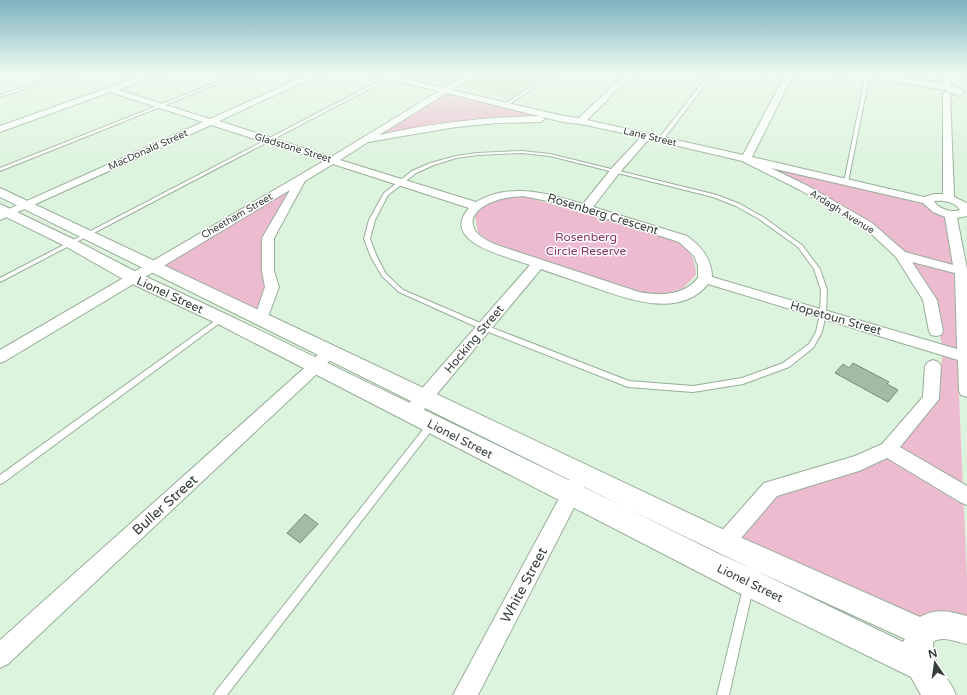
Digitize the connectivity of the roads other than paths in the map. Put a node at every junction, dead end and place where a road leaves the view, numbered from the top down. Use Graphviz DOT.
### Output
graph roads {
  1 [pos="67,105"];
  2 [pos="248,105"];
  3 [pos="336,105"];
  4 [pos="420,105"];
  5 [pos="512,105"];
  6 [pos="597,105"];
  7 [pos="687,105"];
  8 [pos="773,105"];
  9 [pos="861,105"];
  10 [pos="947,105"];
  11 [pos="161,106"];
  12 [pos="563,119"];
  13 [pos="581,121"];
  14 [pos="212,122"];
  15 [pos="0,129"];
  16 [pos="647,136"];
  17 [pos="661,139"];
  18 [pos="270,140"];
  19 [pos="358,143"];
  20 [pos="746,159"];
  21 [pos="333,160"];
  22 [pos="0,170"];
  23 [pos="616,170"];
  24 [pos="301,179"];
  25 [pos="400,182"];
  26 [pos="846,182"];
  27 [pos="0,192"];
  28 [pos="949,198"];
  29 [pos="928,201"];
  30 [pos="476,206"];
  31 [pos="586,208"];
  32 [pos="967,210"];
  33 [pos="9,211"];
  34 [pos="950,214"];
  35 [pos="79,239"];
  36 [pos="901,255"];
  37 [pos="538,264"];
  38 [pos="152,266"];
  39 [pos="961,271"];
  40 [pos="134,278"];
  41 [pos="705,279"];
  42 [pos="0,280"];
  43 [pos="824,314"];
  44 [pos="222,319"];
  45 [pos="261,319"];
  46 [pos="483,327"];
  47 [pos="936,332"];
  48 [pos="0,357"];
  49 [pos="966,357"];
  50 [pos="323,360"];
  51 [pos="933,366"];
  52 [pos="967,391"];
  53 [pos="417,406"];
  54 [pos="432,424"];
  55 [pos="888,449"];
  56 [pos="583,475"];
  57 [pos="0,480"];
  58 [pos="571,494"];
  59 [pos="967,496"];
  60 [pos="724,543"];
  61 [pos="749,583"];
  62 [pos="967,630"];
  63 [pos="921,632"];
  64 [pos="0,656"];
  65 [pos="922,668"];
  66 [pos="220,695"];
  67 [pos="465,695"];
  68 [pos="723,695"];
  69 [pos="941,695"];
  1 -- 15 [label="street"];
  2 -- 14 [label="street, MacDonald Street"];
  3 -- 18 [label="lane"];
  4 -- 19 [label="street, Cheetham Street"];
  5 -- 12 [label="street, Lane Street"];
  6 -- 13 [label="street"];
  7 -- 17 [label="lane"];
  8 -- 20 [label="street"];
  9 -- 26 [label="lane"];
  10 -- 28 [label="street"];
  11 -- 14 [label="street, Gladstone Street"];
  11 -- 22 [label="lane"];
  12 -- 13 [label="street, Lane Street"];
  12 -- 19 [label="street"];
  13 -- 16 [label="street, Lane Street"];
  14 -- 18 [label="street, Gladstone Street"];
  14 -- 33 [label="street, MacDonald Street"];
  16 -- 17 [label="street, Lane Street"];
  16 -- 23 [label="street"];
  17 -- 20 [label="street, Lane Street"];
  18 -- 21 [label="street, Gladstone Street"];
  18 -- 35 [label="lane"];
  19 -- 21 [label="street, Cheetham Street"];
  20 -- 26 [label="street, Lane Street"];
  20 -- 36 [label="street, Ardagh Avenue"];
  21 -- 24 [label="street, Cheetham Street"];
  21 -- 25 [label="street, Gladstone Street"];
  23 -- 25 [label="lane"];
  23 -- 31 [label="street"];
  23 -- 43 [label="lane"];
  24 -- 38 [label="street, Cheetham Street"];
  24 -- 45 [label="street"];
  25 -- 30 [label="street, Gladstone Street"];
  25 -- 46 [label="lane"];
  26 -- 29 [label="street, Lane Street"];
  27 -- 33 [label="street, Lionel Street"];
  28 -- 29 [label="street"];
  28 -- 32 [label="street"];
  29 -- 34 [label="street"];
  30 -- 31 [label="street, Rosenberg Crescent"];
  30 -- 37 [label="street"];
  31 -- 41 [label="street, Rosenberg Crescent"];
  32 -- 34 [label="street"];
  33 -- 35 [label="street, Lionel Street"];
  34 -- 39 [label="street"];
  35 -- 38 [label="street, Lionel Street"];
  35 -- 40 [label="street, Lionel Street"];
  35 -- 42 [label="lane"];
  36 -- 39 [label="street"];
  36 -- 47 [label="street, Ardagh Avenue"];
  37 -- 41 [label="street"];
  37 -- 46 [label="street, Hocking Street"];
  38 -- 40 [label="street, Cheetham Street"];
  38 -- 45 [label="street, Lionel Street"];
  39 -- 49 [label="street"];
  40 -- 44 [label="street, Lionel Street"];
  40 -- 48 [label="street, Cheetham Street"];
  41 -- 43 [label="street, Hopetoun Street"];
  43 -- 46 [label="lane"];
  43 -- 49 [label="street, Hopetoun Street"];
  44 -- 50 [label="street, Lionel Street"];
  44 -- 57 [label="lane"];
  45 -- 50 [label="street, Lionel Street"];
  46 -- 53 [label="street, Hocking Street"];
  49 -- 52 [label="street"];
  50 -- 53 [label="street, Lionel Street"];
  50 -- 64 [label="street, Buller Street"];
  51 -- 55 [label="street"];
  53 -- 54 [label="street, Lionel Street"];
  53 -- 56 [label="street, Lionel Street"];
  54 -- 58 [label="street, Lionel Street"];
  54 -- 66 [label="lane"];
  55 -- 59 [label="street"];
  55 -- 60 [label="street"];
  56 -- 58 [label="street, White Street"];
  56 -- 60 [label="street, Lionel Street"];
  58 -- 61 [label="street, Lionel Street"];
  58 -- 67 [label="street, White Street"];
  60 -- 63 [label="street, Lionel Street"];
  61 -- 65 [label="street, Lionel Street"];
  61 -- 68 [label="lane"];
  62 -- 63 [label="street"];
  63 -- 65 [label="street"];
  65 -- 69 [label="street"];
}
